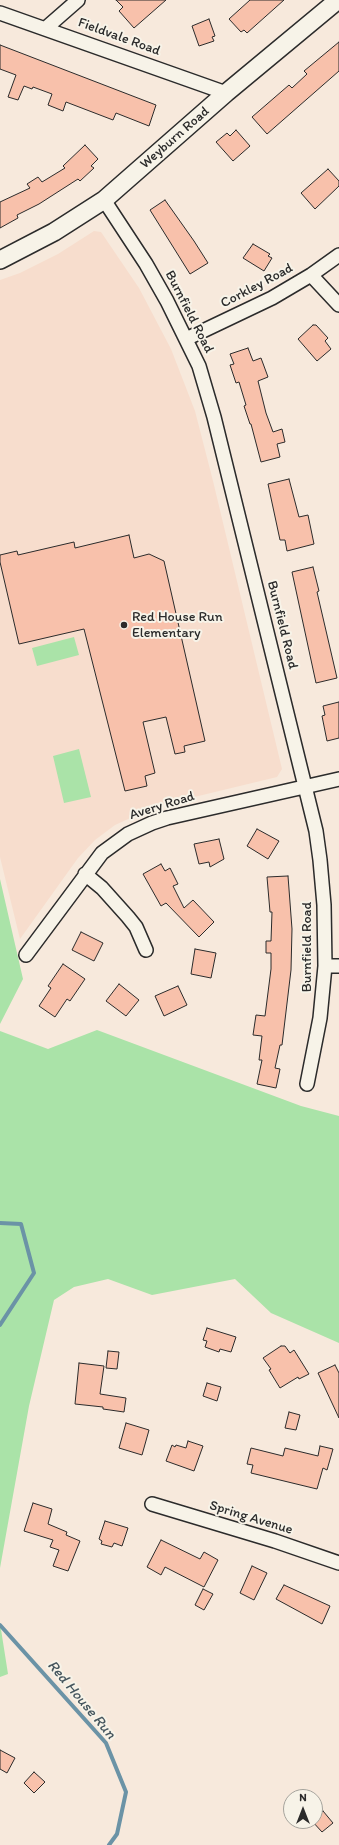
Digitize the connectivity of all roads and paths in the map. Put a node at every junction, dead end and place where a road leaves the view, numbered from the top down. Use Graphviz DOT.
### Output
graph roads {
  1 [pos="78,0"];
  2 [pos="338,0"];
  3 [pos="0,13"];
  4 [pos="46,28"];
  5 [pos="226,93"];
  6 [pos="104,200"];
  7 [pos="339,255"];
  8 [pos="0,260"];
  9 [pos="311,275"];
  10 [pos="339,306"];
  11 [pos="186,339"];
  12 [pos="339,779"];
  13 [pos="305,787"];
  14 [pos="85,874"];
  15 [pos="146,950"];
  16 [pos="26,955"];
  17 [pos="325,966"];
  18 [pos="339,966"];
  19 [pos="307,1084"];
  20 [pos="152,1504"];
  21 [pos="339,1563"];
  1 -- 4 [label="street"];
  2 -- 5 [label="street, Weyburn Road"];
  3 -- 4 [label="street, Fieldvale Road"];
  4 -- 5 [label="street, Fieldvale Road"];
  5 -- 6 [label="street, Weyburn Road"];
  6 -- 8 [label="street, Weyburn Road"];
  6 -- 11 [label="street, Burnfield Road"];
  7 -- 9 [label="street, Corkley Road"];
  9 -- 10 [label="street"];
  9 -- 11 [label="street, Corkley Road"];
  11 -- 13 [label="street, Burnfield Road"];
  12 -- 13 [label="street, Avery Road"];
  13 -- 14 [label="street, Avery Road"];
  13 -- 17 [label="street, Burnfield Road"];
  14 -- 15 [label="street"];
  14 -- 16 [label="street, Avery Road"];
  17 -- 18 [label="street"];
  17 -- 19 [label="street, Burnfield Road"];
  20 -- 21 [label="street, Spring Avenue"];
}
